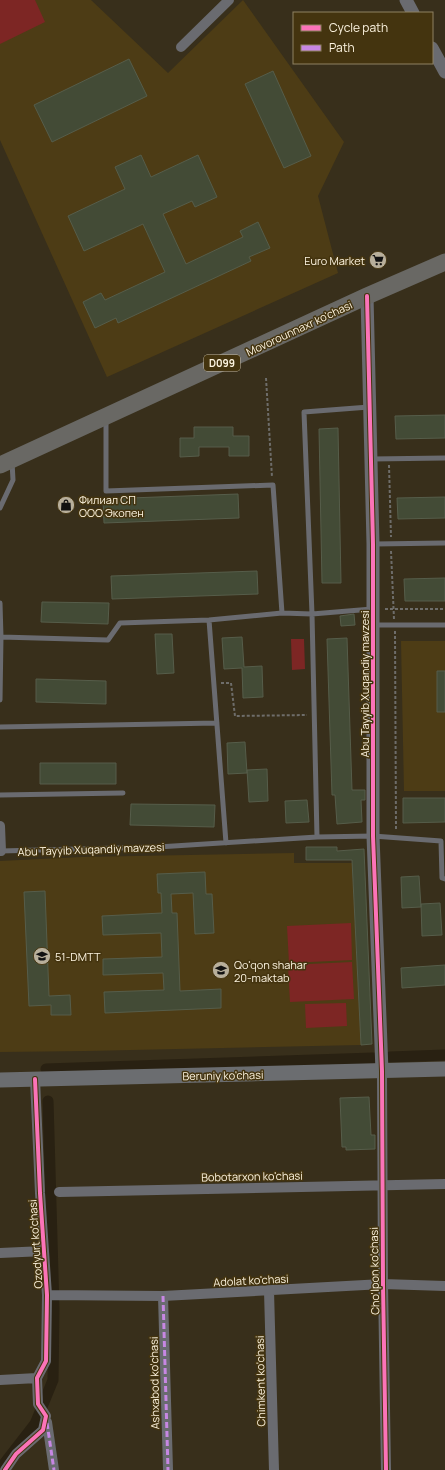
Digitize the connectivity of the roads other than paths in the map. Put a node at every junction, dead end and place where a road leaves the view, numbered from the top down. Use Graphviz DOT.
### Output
graph roads {
  1 [pos="229,0"];
  2 [pos="406,0"];
  3 [pos="412,12"];
  4 [pos="182,47"];
  5 [pos="433,50"];
  6 [pos="445,72"];
  7 [pos="445,262"];
  8 [pos="367,296"];
  9 [pos="370,407"];
  10 [pos="106,417"];
  11 [pos="445,458"];
  12 [pos="371,460"];
  13 [pos="6,462"];
  14 [pos="0,508"];
  15 [pos="445,543"];
  16 [pos="373,544"];
  17 [pos="0,603"];
  18 [pos="374,609"];
  19 [pos="282,613"];
  20 [pos="312,614"];
  21 [pos="209,620"];
  22 [pos="373,625"];
  23 [pos="445,625"];
  24 [pos="1,637"];
  25 [pos="0,682"];
  26 [pos="0,700"];
  27 [pos="217,723"];
  28 [pos="0,727"];
  29 [pos="123,793"];
  30 [pos="0,795"];
  31 [pos="0,826"];
  32 [pos="373,836"];
  33 [pos="317,837"];
  34 [pos="443,841"];
  35 [pos="226,843"];
  36 [pos="1,851"];
  37 [pos="445,879"];
  38 [pos="445,1069"];
  39 [pos="382,1071"];
  40 [pos="34,1079"];
  41 [pos="0,1080"];
  42 [pos="445,1184"];
  43 [pos="382,1186"];
  44 [pos="59,1192"];
  45 [pos="44,1251"];
  46 [pos="0,1253"];
  47 [pos="383,1284"];
  48 [pos="445,1286"];
  49 [pos="269,1291"];
  50 [pos="52,1296"];
  51 [pos="163,1296"];
  52 [pos="37,1378"];
  53 [pos="0,1380"];
  54 [pos="42,1411"];
  55 [pos="5,1470"];
  56 [pos="54,1470"];
  57 [pos="168,1470"];
  58 [pos="274,1470"];
  59 [pos="386,1470"];
  1 -- 4 [label="street"];
  2 -- 3 [label="street"];
  5 -- 6 [label="street"];
  7 -- 8 [label="highway, Movorounnaxr ko'chasi / D099"];
  8 -- 9 [label="street, Abu Tayyib Xuqandiy mavzesi"];
  8 -- 10 [label="highway, Movorounnaxr ko'chasi / D099"];
  9 -- 12 [label="street, Abu Tayyib Xuqandiy mavzesi"];
  9 -- 20 [label="lane"];
  10 -- 13 [label="highway, Movorounnaxr ko'chasi / D099"];
  10 -- 19 [label="lane"];
  11 -- 12 [label="lane"];
  12 -- 16 [label="street, Abu Tayyib Xuqandiy mavzesi"];
  13 -- 14 [label="lane"];
  15 -- 16 [label="lane"];
  16 -- 18 [label="street, Abu Tayyib Xuqandiy mavzesi"];
  17 -- 24 [label="lane"];
  18 -- 20 [label="lane"];
  18 -- 22 [label="street, Abu Tayyib Xuqandiy mavzesi"];
  19 -- 20 [label="lane"];
  19 -- 21 [label="lane"];
  20 -- 33 [label="lane"];
  21 -- 24 [label="lane"];
  21 -- 27 [label="lane"];
  22 -- 23 [label="lane"];
  22 -- 32 [label="street, Abu Tayyib Xuqandiy mavzesi"];
  24 -- 25 [label="lane"];
  25 -- 26 [label="lane"];
  27 -- 28 [label="lane"];
  27 -- 35 [label="lane"];
  29 -- 30 [label="lane"];
  31 -- 36 [label="street"];
  32 -- 33 [label="lane, Abu Tayyib Xuqandiy mavzesi"];
  32 -- 34 [label="lane"];
  32 -- 39 [label="street, Abu Tayyib Xuqandiy mavzesi"];
  33 -- 35 [label="lane, Abu Tayyib Xuqandiy mavzesi"];
  34 -- 37 [label="lane"];
  35 -- 36 [label="lane, Abu Tayyib Xuqandiy mavzesi"];
  38 -- 39 [label="main road, Beruniy ko'chasi"];
  39 -- 40 [label="main road, Beruniy ko'chasi"];
  39 -- 43 [label="street, Cho'lpon ko'chasi"];
  40 -- 41 [label="main road, Beruniy ko'chasi"];
  40 -- 45 [label="street, Ozodyurt ko'chasi"];
  42 -- 43 [label="street, Bobotarxon ko'chasi"];
  43 -- 44 [label="street, Bobotarxon ko'chasi"];
  43 -- 47 [label="street, Cho'lpon ko'chasi"];
  45 -- 46 [label="street"];
  45 -- 50 [label="street, Ozodyurt ko'chasi"];
  47 -- 48 [label="street, Adolat ko'chasi"];
  47 -- 49 [label="street, Adolat ko'chasi"];
  47 -- 59 [label="street, Cho'lpon ko'chasi"];
  49 -- 51 [label="street, Adolat ko'chasi"];
  49 -- 58 [label="street, Chimkent ko'chasi"];
  50 -- 51 [label="street, Adolat ko'chasi"];
  50 -- 52 [label="street, Ozodyurt ko'chasi"];
  51 -- 57 [label="street, Ashxabod ko'chasi"];
  52 -- 53 [label="street"];
  52 -- 54 [label="street, Ozodyurt ko'chasi"];
  54 -- 55 [label="street"];
  54 -- 56 [label="street, Ozodyurt ko'chasi"];
}
